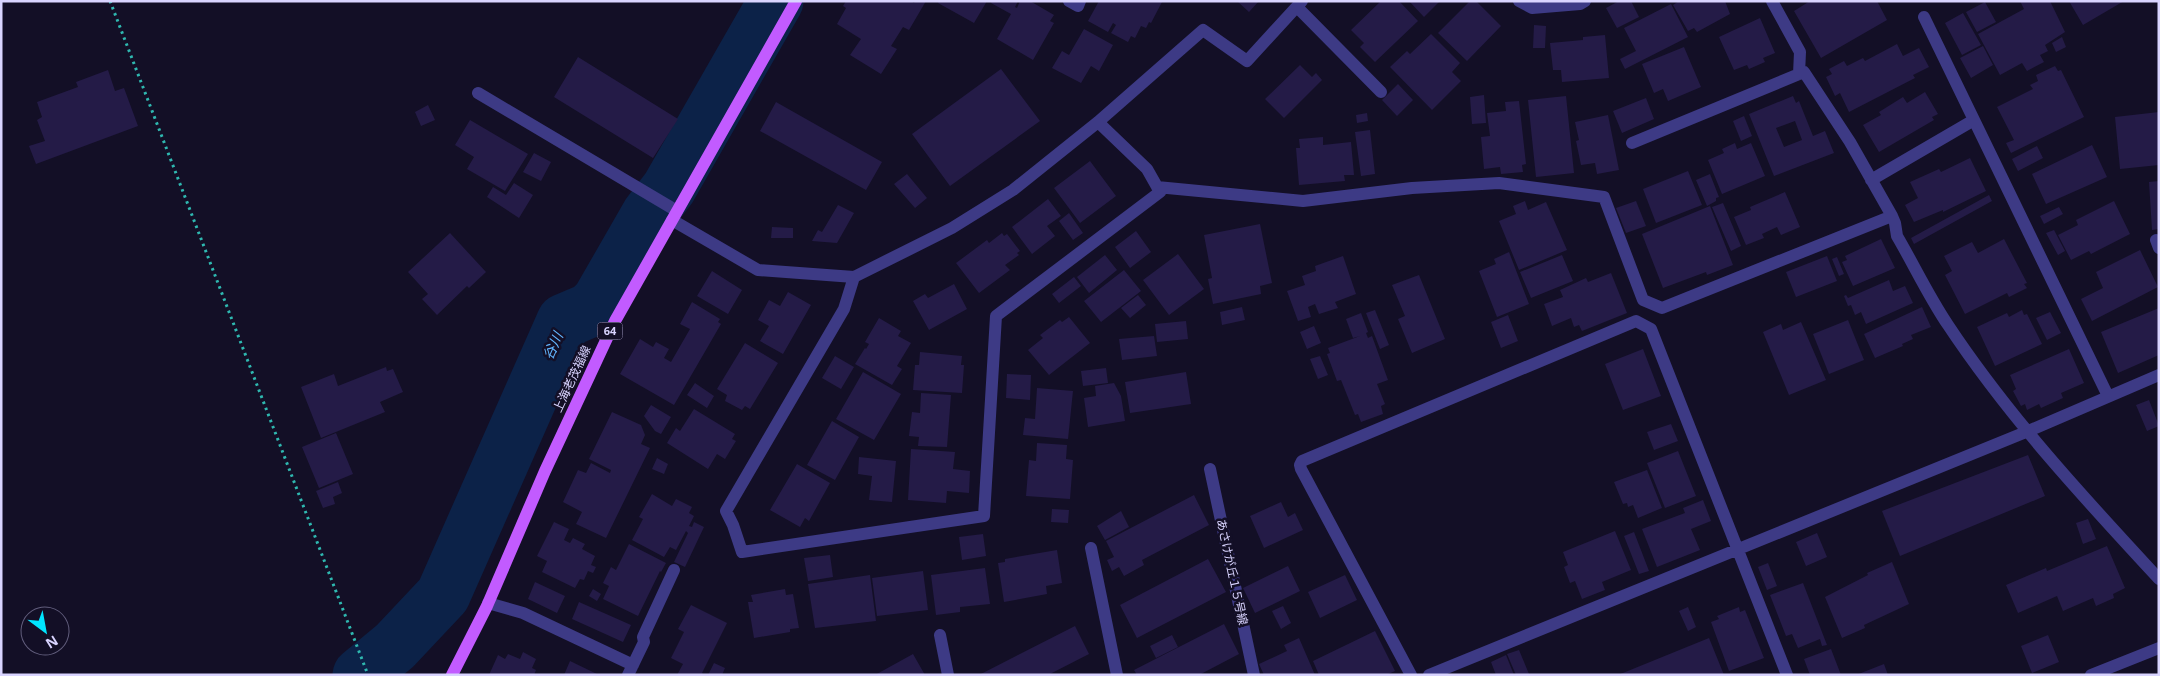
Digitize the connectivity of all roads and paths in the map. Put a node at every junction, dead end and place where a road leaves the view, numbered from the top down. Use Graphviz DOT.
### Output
graph roads {
  1 [pos="110,1"];
  2 [pos="796,1"];
  3 [pos="1070,1"];
  4 [pos="1080,1"];
  5 [pos="1519,1"];
  6 [pos="1585,1"];
  7 [pos="1772,1"];
  8 [pos="1299,4"];
  9 [pos="1924,17"];
  10 [pos="1799,74"];
  11 [pos="1381,92"];
  12 [pos="478,93"];
  13 [pos="1974,120"];
  14 [pos="1098,122"];
  15 [pos="1632,143"];
  16 [pos="1871,180"];
  17 [pos="1157,187"];
  18 [pos="672,212"];
  19 [pos="1892,216"];
  20 [pos="854,276"];
  21 [pos="1654,304"];
  22 [pos="1644,325"];
  23 [pos="2159,375"];
  24 [pos="2108,396"];
  25 [pos="2026,432"];
  26 [pos="1210,469"];
  27 [pos="1092,548"];
  28 [pos="1737,550"];
  29 [pos="674,570"];
  30 [pos="2159,579"];
  31 [pos="488,603"];
  32 [pos="940,634"];
  33 [pos="2159,648"];
  34 [pos="631,670"];
  35 [pos="368,675"];
  36 [pos="452,675"];
  37 [pos="948,675"];
  38 [pos="1117,675"];
  39 [pos="1254,675"];
  40 [pos="1411,675"];
  41 [pos="1429,675"];
  42 [pos="1788,675"];
  43 [pos="2091,675"];
  1 -- 35 [label="path"];
  2 -- 18 [label="main road, 上海老茂福線 / 64"];
  3 -- 4 [label="street"];
  5 -- 6 [label="street"];
  7 -- 10 [label="street"];
  8 -- 11 [label="street"];
  8 -- 14 [label="street"];
  9 -- 13 [label="street"];
  10 -- 15 [label="street"];
  10 -- 16 [label="street"];
  12 -- 18 [label="street"];
  13 -- 16 [label="street"];
  13 -- 24 [label="street"];
  14 -- 17 [label="street"];
  14 -- 20 [label="street"];
  16 -- 19 [label="street"];
  17 -- 20 [label="street"];
  17 -- 21 [label="street"];
  18 -- 20 [label="street"];
  18 -- 31 [label="main road, 上海老茂福線 / 64"];
  19 -- 21 [label="street"];
  19 -- 25 [label="street"];
  21 -- 22 [label="street"];
  22 -- 28 [label="street"];
  22 -- 40 [label="street"];
  23 -- 24 [label="street"];
  24 -- 25 [label="street"];
  25 -- 28 [label="street"];
  25 -- 30 [label="street"];
  26 -- 39 [label="street, あさけが丘１５号線"];
  27 -- 38 [label="street"];
  28 -- 41 [label="street"];
  28 -- 42 [label="street"];
  29 -- 34 [label="street"];
  31 -- 34 [label="street"];
  31 -- 36 [label="main road, 上海老茂福線 / 64"];
  32 -- 37 [label="street"];
  33 -- 43 [label="street"];
}
